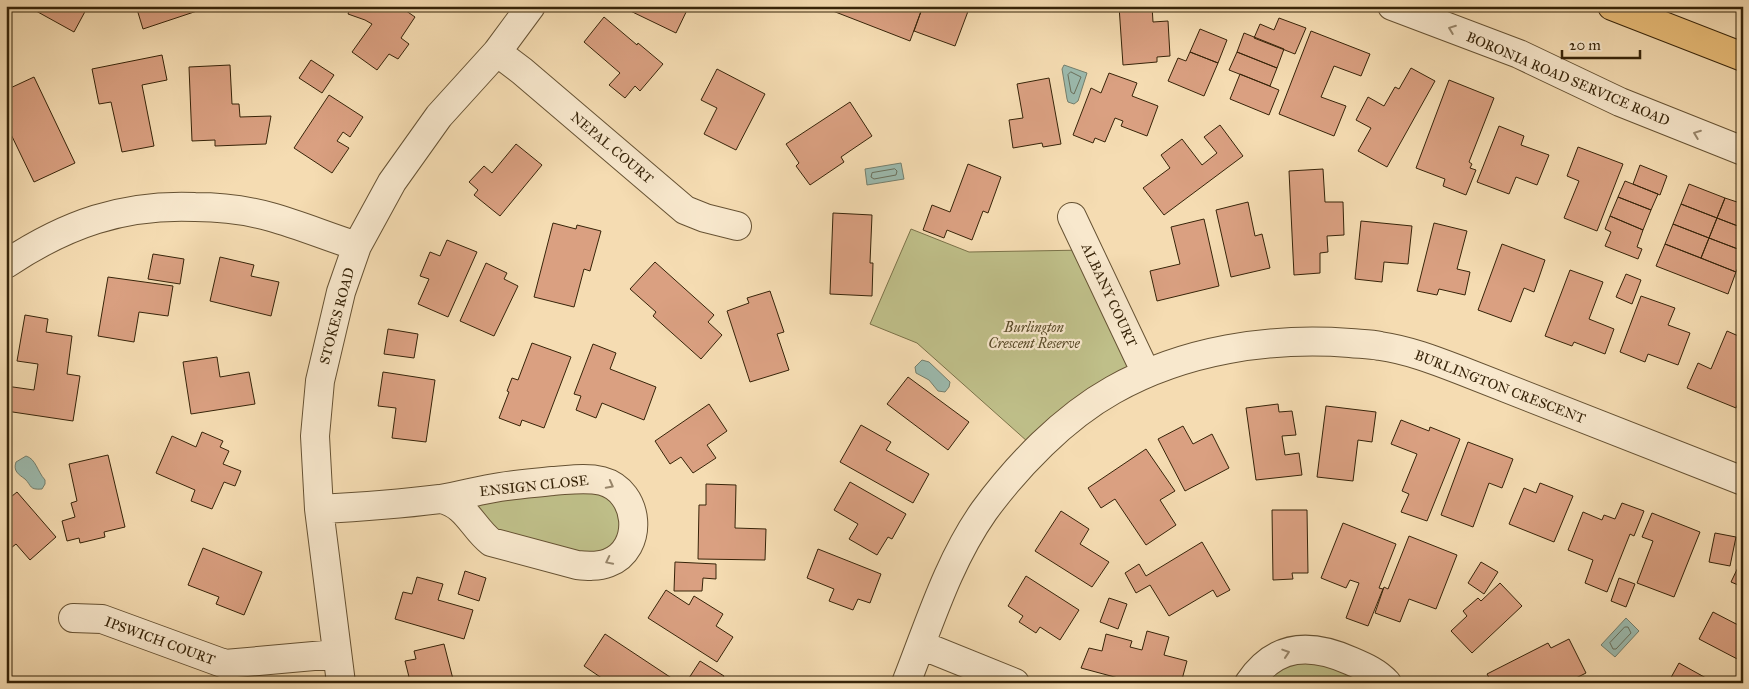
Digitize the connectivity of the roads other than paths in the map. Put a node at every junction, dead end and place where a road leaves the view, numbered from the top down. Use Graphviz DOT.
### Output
graph roads {
  1 [pos="531,6"];
  2 [pos="1392,6"];
  3 [pos="1612,6"];
  4 [pos="497,52"];
  5 [pos="1743,57"];
  6 [pos="1743,152"];
  7 [pos="1072,217"];
  8 [pos="737,226"];
  9 [pos="357,246"];
  10 [pos="6,264"];
  11 [pos="1146,373"];
  12 [pos="1743,481"];
  13 [pos="442,499"];
  14 [pos="319,509"];
  15 [pos="73,618"];
  16 [pos="921,645"];
  17 [pos="336,654"];
  18 [pos="341,683"];
  19 [pos="906,683"];
  20 [pos="1015,683"];
  21 [pos="1249,683"];
  22 [pos="1387,683"];
  1 -- 4 [label="street, STOKES ROAD"];
  6 -- 2 [label="street, BORONIA ROAD SERVICE ROAD, one-way"];
  3 -- 5 [label="main road"];
  4 -- 8 [label="street, NEPAL COURT"];
  4 -- 9 [label="street, STOKES ROAD"];
  7 -- 11 [label="street, ALBANY COURT"];
  9 -- 10 [label="street"];
  9 -- 14 [label="street, STOKES ROAD"];
  11 -- 12 [label="street, BURLINGTON CRESCENT"];
  11 -- 16 [label="street, BURLINGTON CRESCENT"];
  13 -- 13 [label="street, ENSIGN CLOSE, one-way"];
  13 -- 14 [label="street, ENSIGN CLOSE"];
  14 -- 17 [label="street, STOKES ROAD"];
  15 -- 17 [label="street, IPSWICH COURT"];
  16 -- 19 [label="street, BURLINGTON CRESCENT"];
  16 -- 20 [label="street"];
  17 -- 18 [label="street, STOKES ROAD"];
  21 -- 22 [label="street, one-way"];
}
